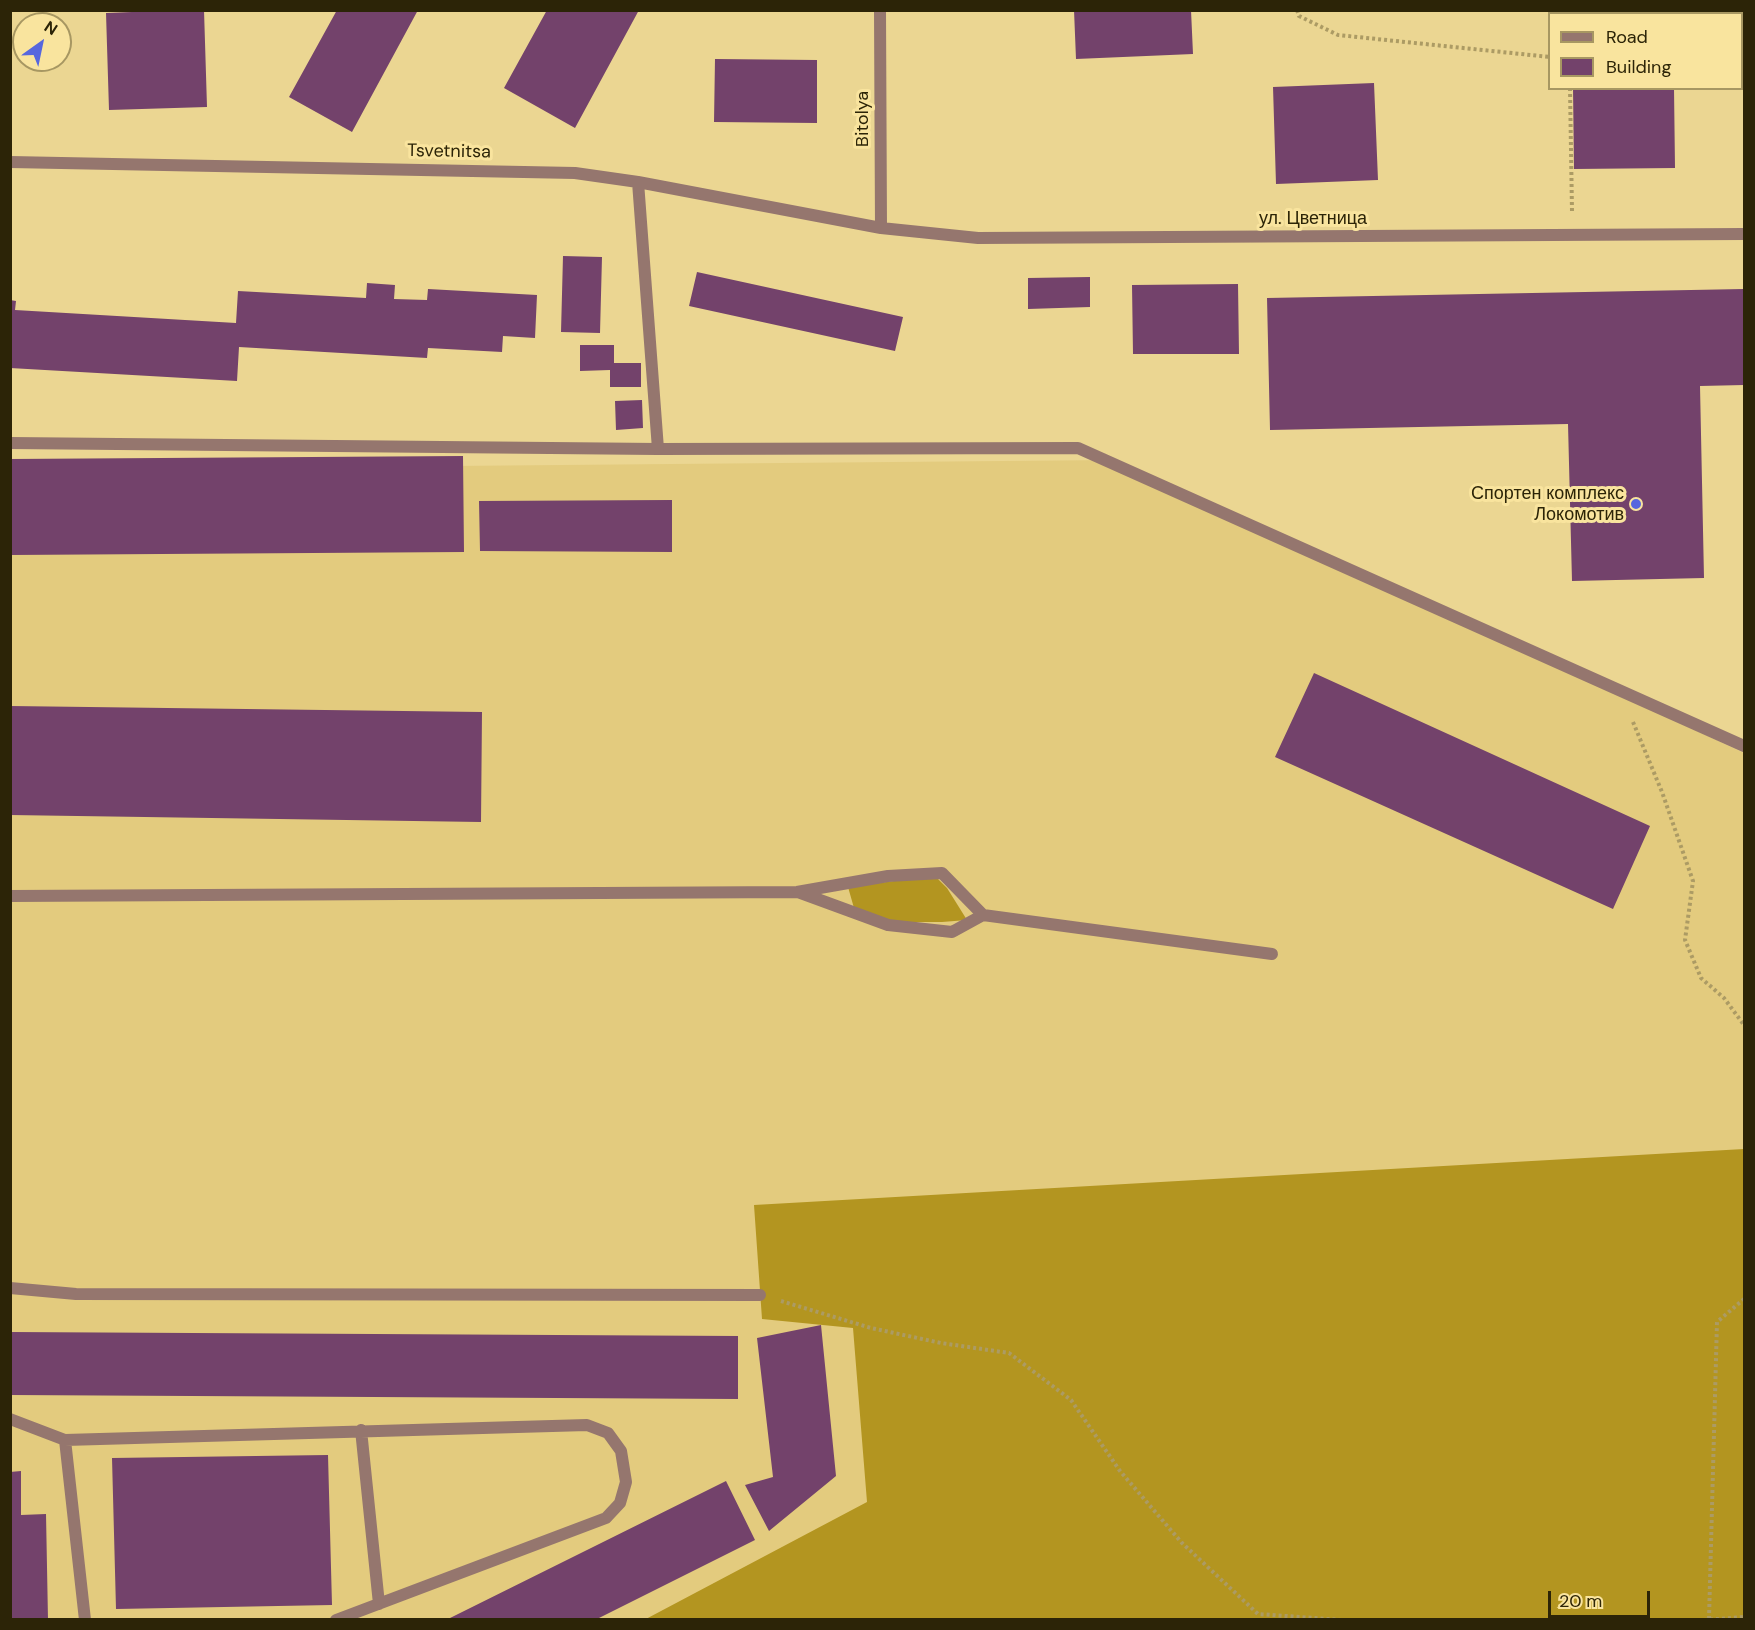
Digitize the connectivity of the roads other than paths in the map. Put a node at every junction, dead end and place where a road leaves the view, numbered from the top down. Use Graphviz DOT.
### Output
graph roads {
  1 [pos="880,10"];
  2 [pos="10,162"];
  3 [pos="638,182"];
  4 [pos="881,228"];
  5 [pos="1744,234"];
  6 [pos="10,443"];
  7 [pos="658,449"];
  8 [pos="1744,746"];
  9 [pos="797,891"];
  10 [pos="10,896"];
  11 [pos="983,915"];
  12 [pos="1272,954"];
  13 [pos="10,1287"];
  14 [pos="760,1295"];
  15 [pos="10,1419"];
  16 [pos="361,1430"];
  17 [pos="65,1440"];
  18 [pos="379,1604"];
  19 [pos="85,1620"];
  20 [pos="336,1620"];
  1 -- 4 [label="street, Bitolya"];
  2 -- 3 [label="street, Tsvetnitsa"];
  3 -- 4 [label="street, Tsvetnitsa"];
  3 -- 7 [label="street"];
  4 -- 5 [label="street, ул. Цветница"];
  6 -- 7 [label="street"];
  7 -- 8 [label="street"];
  9 -- 10 [label="street"];
  9 -- 11 [label="street"];
  9 -- 11 [label="street"];
  11 -- 12 [label="street"];
  13 -- 14 [label="street"];
  15 -- 17 [label="street"];
  16 -- 17 [label="street"];
  16 -- 18 [label="street"];
  16 -- 18 [label="street"];
  17 -- 19 [label="street"];
  18 -- 20 [label="street"];
}
